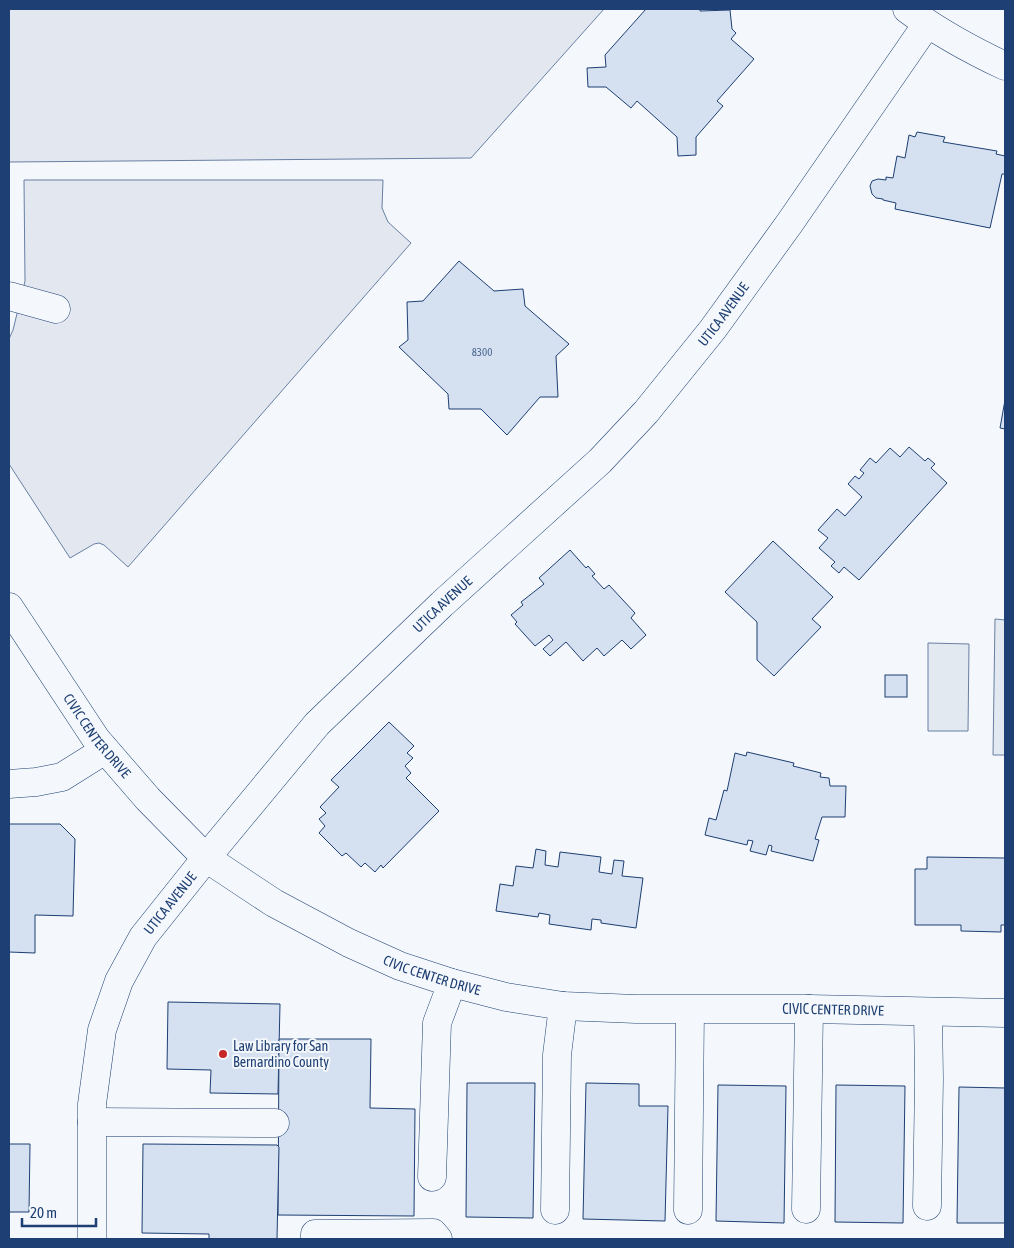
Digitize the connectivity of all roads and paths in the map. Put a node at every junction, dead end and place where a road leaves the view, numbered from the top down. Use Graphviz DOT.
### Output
graph roads {
  1 [pos="917,16"];
  2 [pos="1005,66"];
  3 [pos="9,296"];
  4 [pos="56,309"];
  5 [pos="9,607"];
  6 [pos="105,750"];
  7 [pos="9,784"];
  8 [pos="206,858"];
  9 [pos="452,983"];
  10 [pos="563,1006"];
  11 [pos="690,1010"];
  12 [pos="809,1010"];
  13 [pos="928,1012"];
  14 [pos="1005,1013"];
  15 [pos="92,1122"];
  16 [pos="275,1123"];
  17 [pos="432,1177"];
  18 [pos="927,1206"];
  19 [pos="806,1209"];
  20 [pos="555,1210"];
  21 [pos="688,1210"];
  22 [pos="92,1239"];
  23 [pos="315,1239"];
  24 [pos="438,1239"];
  1 -- 2 [label="street"];
  1 -- 8 [label="street, UTICA AVENUE"];
  3 -- 4 [label="street"];
  5 -- 6 [label="street, CIVIC CENTER DRIVE"];
  6 -- 7 [label="street"];
  6 -- 8 [label="street, CIVIC CENTER DRIVE"];
  8 -- 9 [label="street, CIVIC CENTER DRIVE"];
  8 -- 15 [label="street, UTICA AVENUE"];
  9 -- 10 [label="street, CIVIC CENTER DRIVE"];
  9 -- 17 [label="street"];
  10 -- 11 [label="street, CIVIC CENTER DRIVE"];
  10 -- 20 [label="street"];
  11 -- 12 [label="street, CIVIC CENTER DRIVE"];
  11 -- 21 [label="street"];
  12 -- 13 [label="street, CIVIC CENTER DRIVE"];
  12 -- 19 [label="street"];
  13 -- 14 [label="street, CIVIC CENTER DRIVE"];
  13 -- 18 [label="street"];
  15 -- 16 [label="street"];
  15 -- 22 [label="street, UTICA AVENUE"];
  23 -- 24 [label="street"];
}
